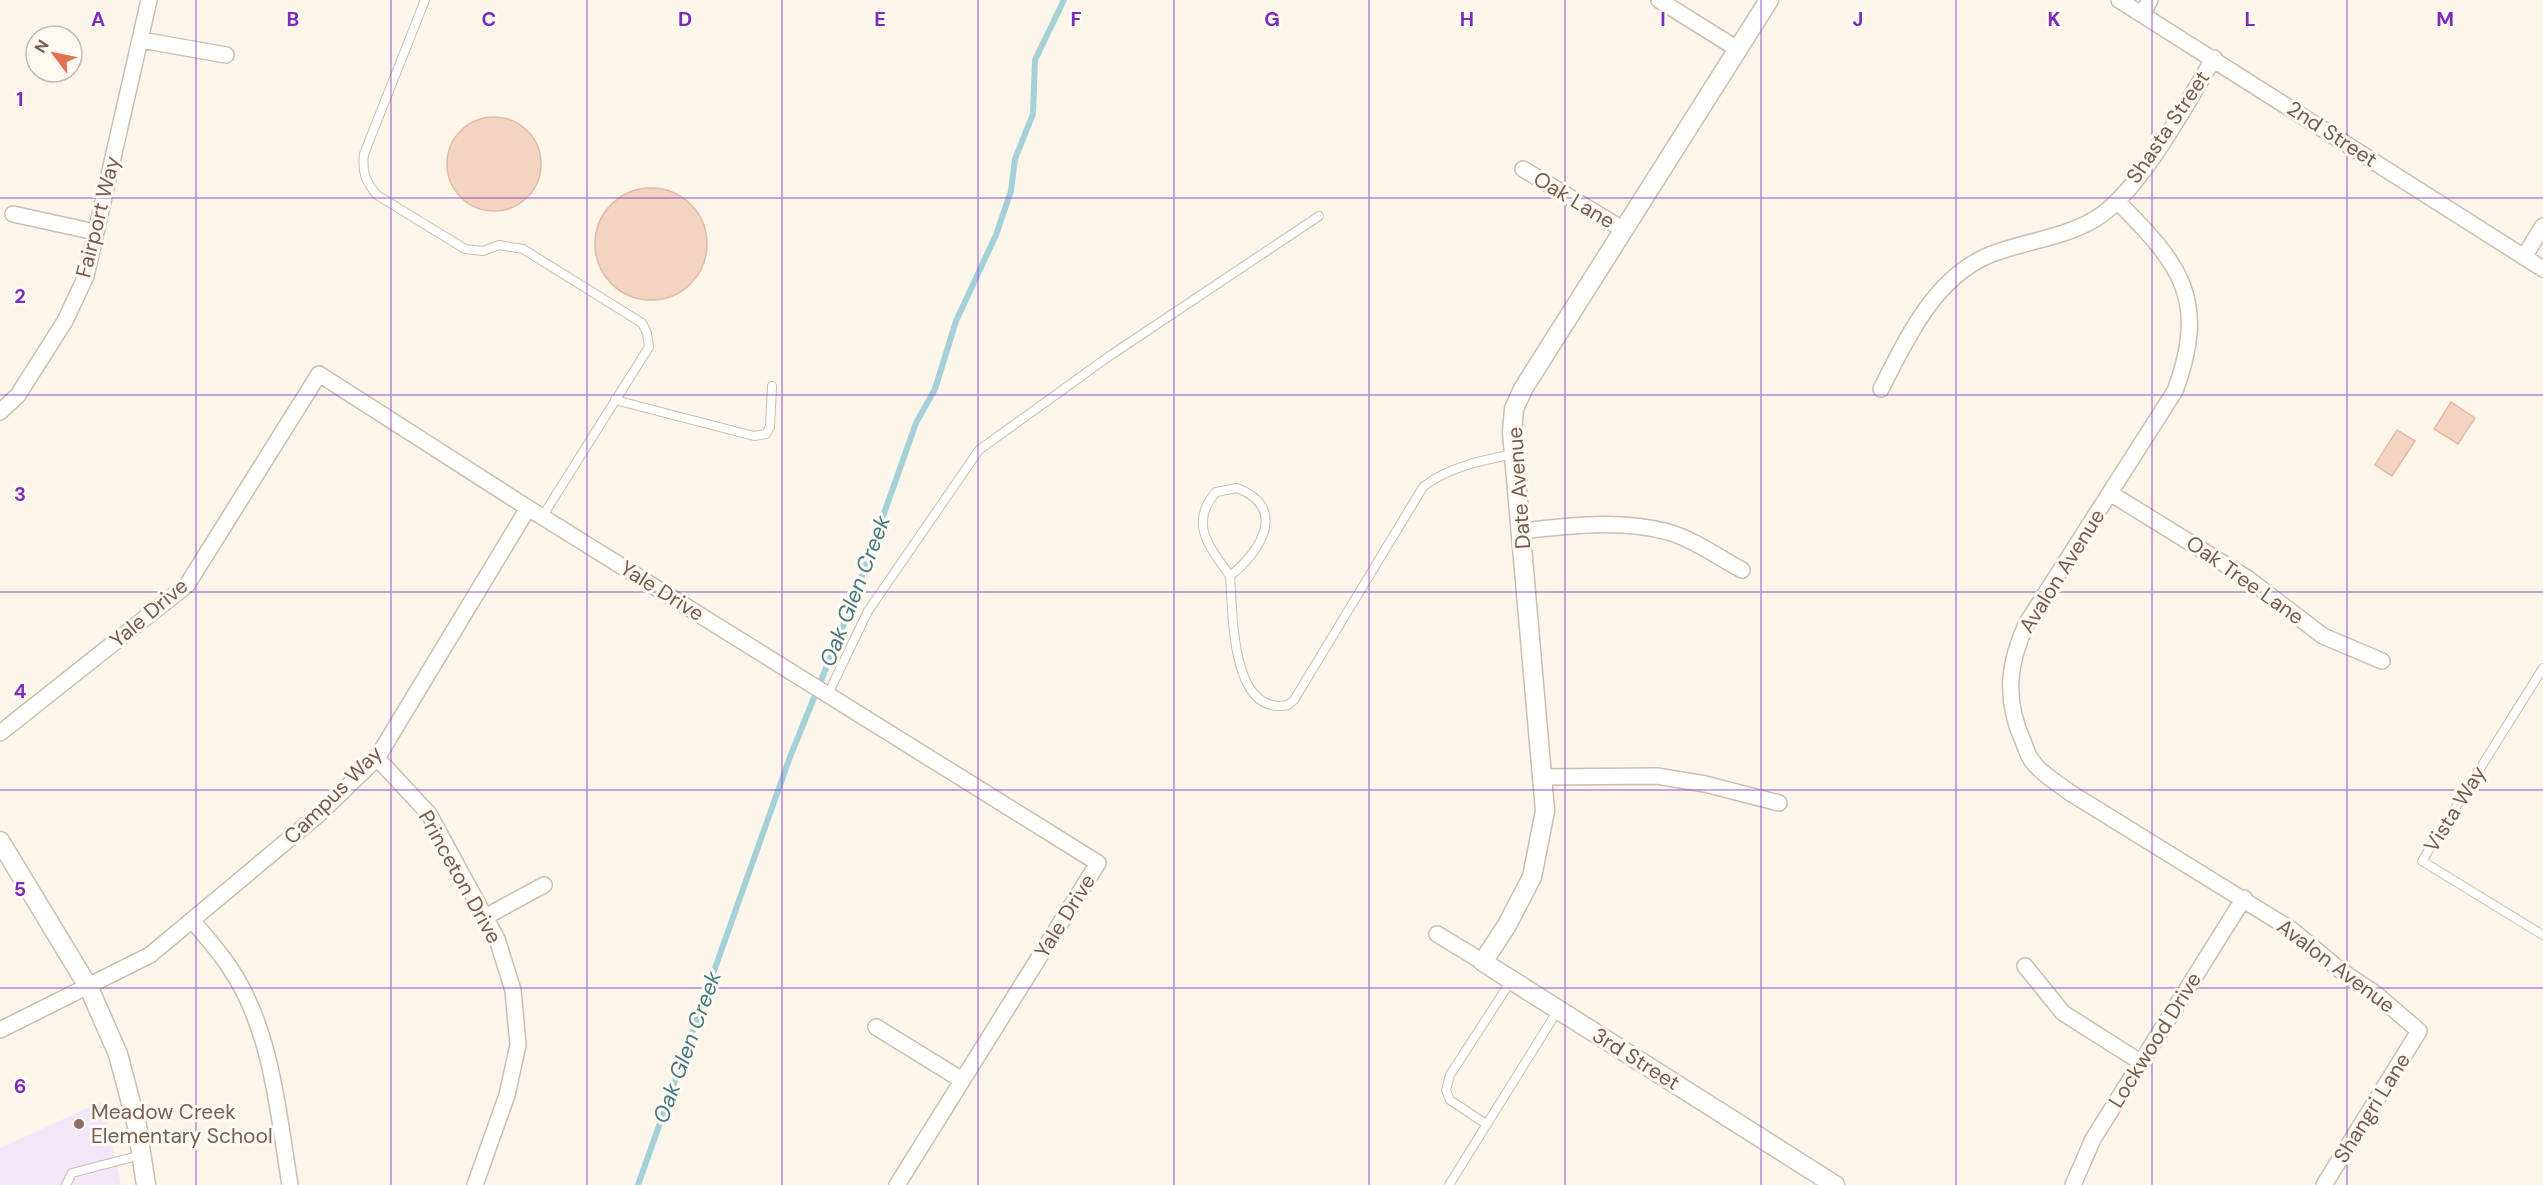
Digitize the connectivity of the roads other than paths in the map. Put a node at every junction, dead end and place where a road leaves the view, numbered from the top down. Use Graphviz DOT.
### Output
graph roads {
  1 [pos="149,0"];
  2 [pos="425,0"];
  3 [pos="1659,0"];
  4 [pos="1769,0"];
  5 [pos="2119,0"];
  6 [pos="2150,0"];
  7 [pos="2142,14"];
  8 [pos="141,40"];
  9 [pos="1739,50"];
  10 [pos="226,55"];
  11 [pos="2214,58"];
  12 [pos="1523,169"];
  13 [pos="2116,201"];
  14 [pos="13,214"];
  15 [pos="1319,216"];
  16 [pos="2543,226"];
  17 [pos="1624,230"];
  18 [pos="95,232"];
  19 [pos="2524,257"];
  20 [pos="2543,269"];
  21 [pos="772,386"];
  22 [pos="1881,389"];
  23 [pos="615,400"];
  24 [pos="0,412"];
  25 [pos="1514,454"];
  26 [pos="2110,493"];
  27 [pos="528,507"];
  28 [pos="542,517"];
  29 [pos="1521,531"];
  30 [pos="1742,570"];
  31 [pos="1230,576"];
  32 [pos="2382,661"];
  33 [pos="2543,668"];
  34 [pos="828,694"];
  35 [pos="0,733"];
  36 [pos="377,758"];
  37 [pos="1543,777"];
  38 [pos="1779,803"];
  39 [pos="0,841"];
  40 [pos="544,885"];
  41 [pos="2244,898"];
  42 [pos="485,917"];
  43 [pos="193,921"];
  44 [pos="1437,934"];
  45 [pos="2543,935"];
  46 [pos="1483,962"];
  47 [pos="2025,966"];
  48 [pos="1511,979"];
  49 [pos="89,988"];
  50 [pos="1558,1010"];
  51 [pos="876,1027"];
  52 [pos="0,1030"];
  53 [pos="2419,1031"];
  54 [pos="2142,1063"];
  55 [pos="962,1080"];
  56 [pos="1486,1124"];
  57 [pos="141,1155"];
  58 [pos="66,1185"];
  59 [pos="146,1185"];
  60 [pos="290,1185"];
  61 [pos="475,1185"];
  62 [pos="897,1185"];
  63 [pos="1449,1185"];
  64 [pos="1835,1185"];
  65 [pos="2073,1185"];
  66 [pos="2324,1185"];
  1 -- 8 [label="street, Fairport Way"];
  2 -- 23 [label="lane"];
  3 -- 9 [label="street"];
  4 -- 9 [label="street, Date Avenue"];
  5 -- 7 [label="street, 2nd Street"];
  6 -- 7 [label="street"];
  7 -- 11 [label="street, 2nd Street"];
  8 -- 10 [label="street"];
  8 -- 18 [label="street, Fairport Way"];
  9 -- 17 [label="street, Date Avenue"];
  11 -- 13 [label="street, Shasta Street"];
  11 -- 19 [label="street, 2nd Street"];
  12 -- 17 [label="street, Oak Lane"];
  13 -- 22 [label="street, Shasta Street"];
  13 -- 26 [label="street, Avalon Avenue"];
  14 -- 18 [label="street"];
  15 -- 34 [label="lane"];
  16 -- 19 [label="street"];
  17 -- 25 [label="street, Date Avenue"];
  18 -- 24 [label="street, Fairport Way"];
  19 -- 20 [label="street, 2nd Street"];
  21 -- 23 [label="lane"];
  23 -- 28 [label="lane"];
  25 -- 29 [label="street, Date Avenue"];
  25 -- 31 [label="lane"];
  26 -- 32 [label="street, Oak Tree Lane"];
  26 -- 41 [label="street, Avalon Avenue"];
  27 -- 28 [label="street, Yale Drive"];
  27 -- 35 [label="street, Yale Drive"];
  27 -- 36 [label="street, Campus Way"];
  28 -- 34 [label="street, Yale Drive"];
  29 -- 30 [label="street"];
  29 -- 37 [label="street, Date Avenue"];
  31 -- 31 [label="lane"];
  33 -- 45 [label="lane, Vista Way"];
  34 -- 55 [label="street, Yale Drive"];
  36 -- 42 [label="street, Princeton Drive"];
  36 -- 43 [label="street, Campus Way"];
  37 -- 38 [label="street"];
  37 -- 46 [label="street, Date Avenue"];
  39 -- 49 [label="street"];
  40 -- 42 [label="street"];
  41 -- 53 [label="street, Avalon Avenue"];
  41 -- 54 [label="street, Lockwood Drive"];
  42 -- 61 [label="street, Princeton Drive"];
  43 -- 49 [label="street, Campus Way"];
  43 -- 60 [label="street"];
  44 -- 46 [label="street, 3rd Street"];
  46 -- 48 [label="street, 3rd Street"];
  47 -- 54 [label="street"];
  48 -- 50 [label="street, 3rd Street"];
  48 -- 56 [label="lane"];
  49 -- 52 [label="street, Campus Way"];
  49 -- 57 [label="street"];
  50 -- 56 [label="lane"];
  50 -- 64 [label="street, 3rd Street"];
  51 -- 55 [label="street"];
  53 -- 66 [label="street, Shangri Lane"];
  54 -- 65 [label="street, Lockwood Drive"];
  55 -- 62 [label="street, Yale Drive"];
  56 -- 63 [label="lane"];
  57 -- 58 [label="lane"];
  57 -- 59 [label="street"];
}
